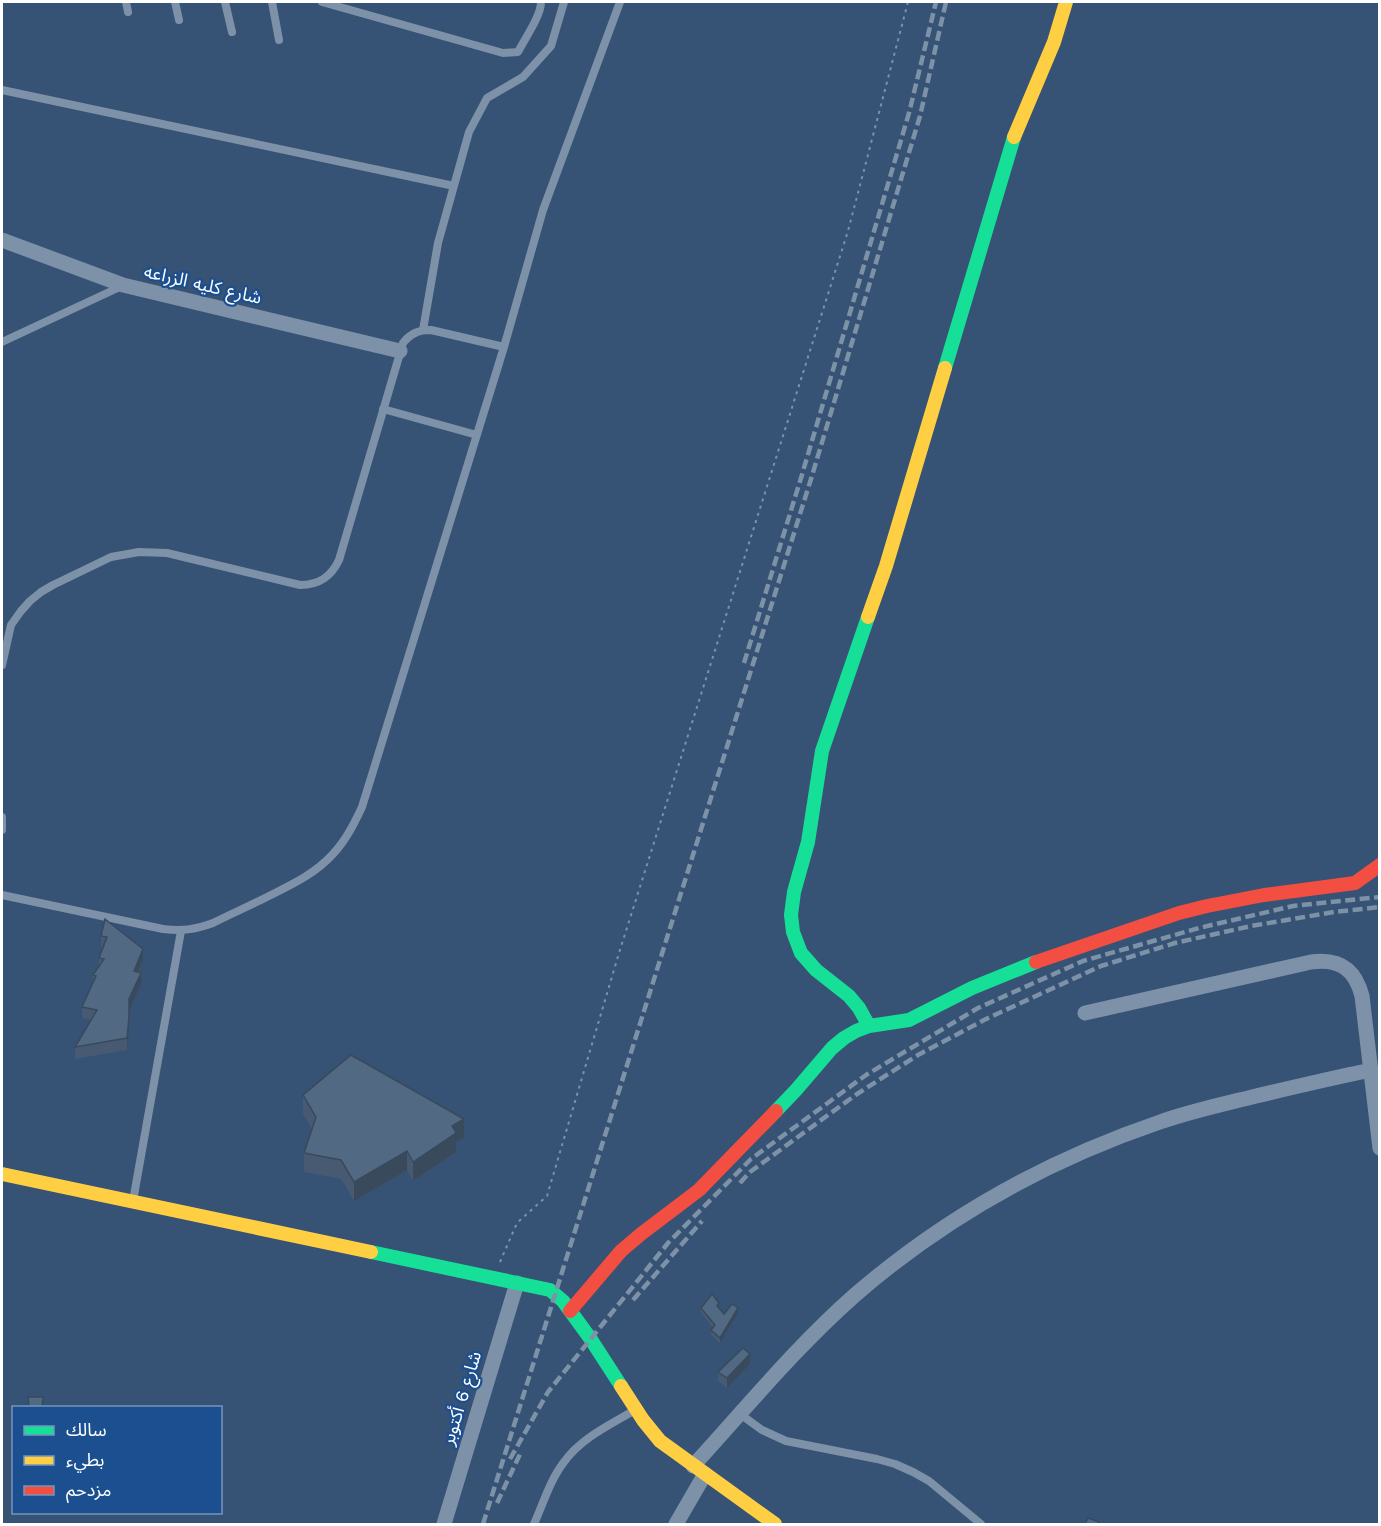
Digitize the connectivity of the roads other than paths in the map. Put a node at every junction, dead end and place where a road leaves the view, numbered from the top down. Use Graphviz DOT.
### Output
graph roads {
  1 [pos="126,2"];
  2 [pos="175,2"];
  3 [pos="225,2"];
  4 [pos="272,2"];
  5 [pos="322,2"];
  6 [pos="541,2"];
  7 [pos="564,2"];
  8 [pos="620,2"];
  9 [pos="1066,2"];
  10 [pos="128,12"];
  11 [pos="179,20"];
  12 [pos="232,32"];
  13 [pos="279,40"];
  14 [pos="2,90"];
  15 [pos="454,186"];
  16 [pos="2,240"];
  17 [pos="123,285"];
  18 [pos="423,330"];
  19 [pos="2,342"];
  20 [pos="504,347"];
  21 [pos="400,351"];
  22 [pos="382,409"];
  23 [pos="477,435"];
  24 [pos="2,665"];
  25 [pos="2,817"];
  26 [pos="2,830"];
  27 [pos="1380,865"];
  28 [pos="2,895"];
  29 [pos="181,931"];
  30 [pos="1085,1013"];
  31 [pos="869,1026"];
  32 [pos="1371,1070"];
  33 [pos="1380,1148"];
  34 [pos="2,1174"];
  35 [pos="133,1202"];
  36 [pos="517,1283"];
  37 [pos="570,1311"];
  38 [pos="636,1410"];
  39 [pos="740,1414"];
  40 [pos="699,1470"];
  41 [pos="444,1524"];
  42 [pos="534,1524"];
  43 [pos="676,1524"];
  44 [pos="775,1524"];
  45 [pos="981,1524"];
  1 -- 10 [label="lane"];
  2 -- 11 [label="lane"];
  3 -- 12 [label="lane"];
  4 -- 13 [label="lane"];
  5 -- 6 [label="lane"];
  7 -- 15 [label="lane"];
  8 -- 20 [label="lane"];
  9 -- 31 [label="street"];
  14 -- 15 [label="lane"];
  15 -- 18 [label="lane"];
  16 -- 17 [label="street, شارع كليه الزراعه"];
  17 -- 19 [label="lane"];
  17 -- 21 [label="street, شارع كليه الزراعه"];
  18 -- 20 [label="lane"];
  18 -- 21 [label="lane"];
  20 -- 23 [label="lane"];
  21 -- 22 [label="lane"];
  22 -- 23 [label="lane"];
  22 -- 24 [label="lane"];
  23 -- 29 [label="lane"];
  25 -- 26 [label="lane"];
  27 -- 31 [label="street"];
  28 -- 29 [label="lane"];
  29 -- 35 [label="lane"];
  30 -- 32 [label="street"];
  31 -- 37 [label="street"];
  32 -- 33 [label="street"];
  32 -- 39 [label="street"];
  34 -- 35 [label="street"];
  35 -- 36 [label="street"];
  36 -- 37 [label="street"];
  36 -- 41 [label="street, شارع 6 أكتوبر"];
  37 -- 38 [label="street"];
  38 -- 40 [label="street"];
  38 -- 42 [label="lane"];
  39 -- 40 [label="street"];
  39 -- 45 [label="lane"];
  40 -- 43 [label="street"];
  40 -- 44 [label="street"];
}
